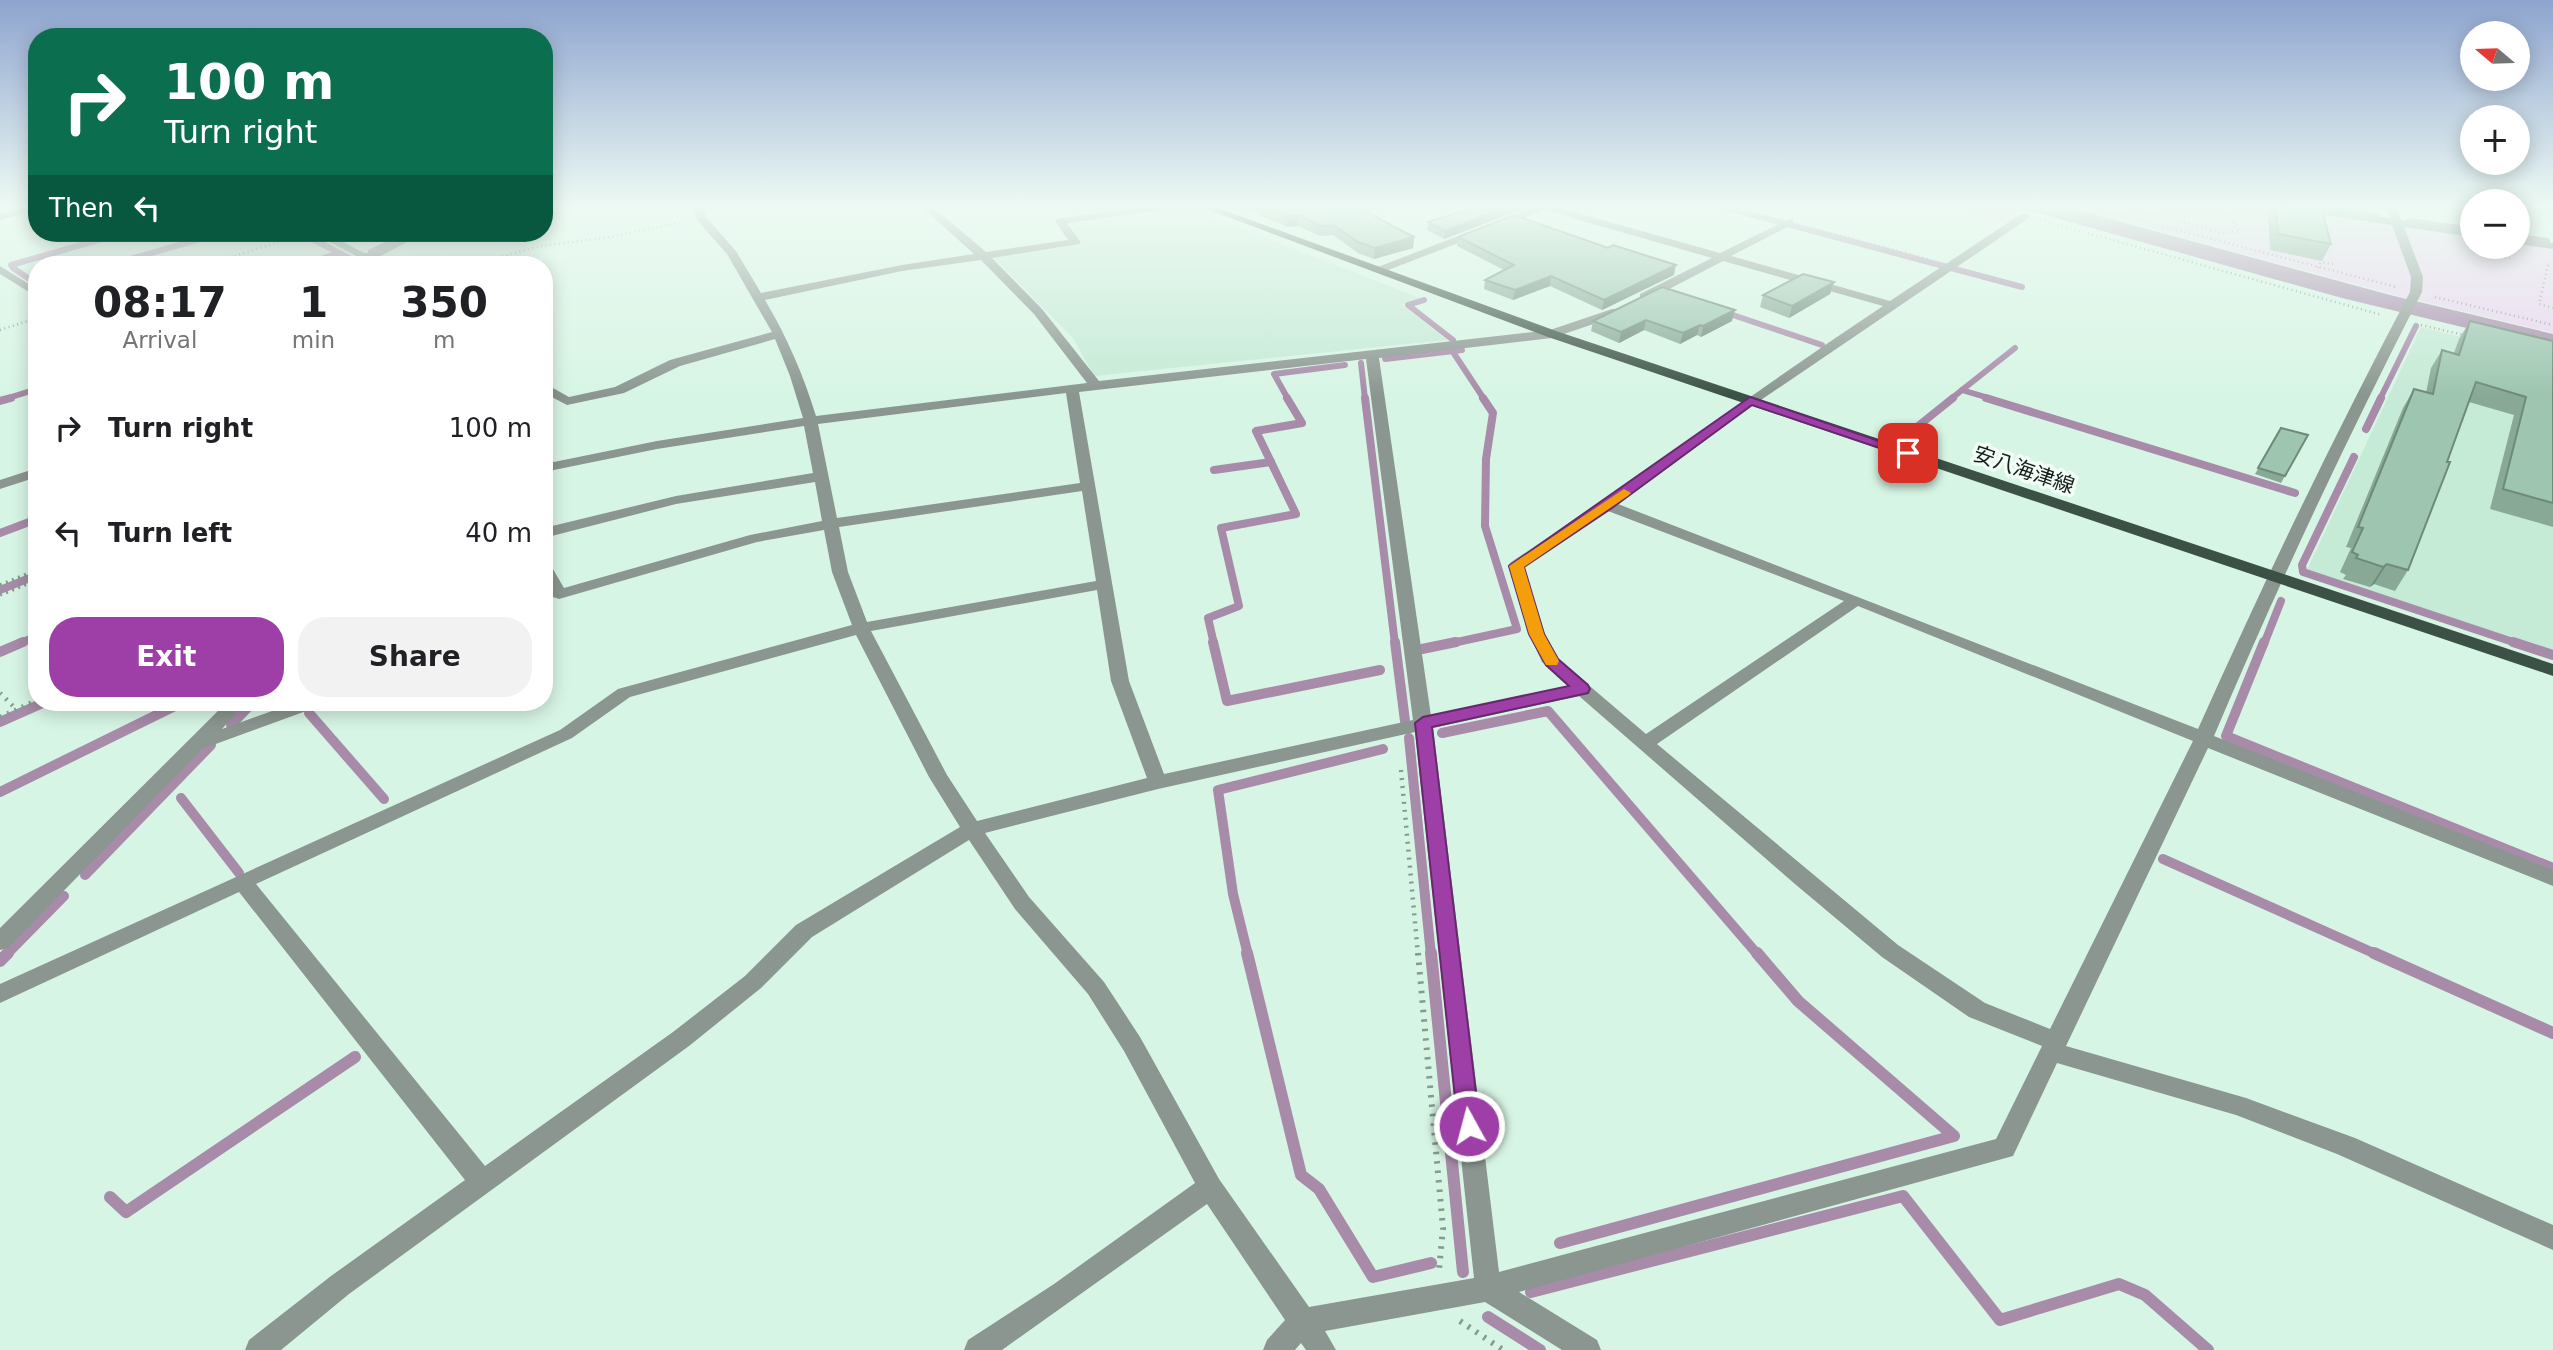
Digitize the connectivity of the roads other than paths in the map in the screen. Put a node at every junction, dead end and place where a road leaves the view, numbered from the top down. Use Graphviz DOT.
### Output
graph roads {
  1 [pos="1,270"];
  2 [pos="741,270"];
  3 [pos="893,270"];
  4 [pos="996,270"];
  5 [pos="1379,270"];
  6 [pos="1695,270"];
  7 [pos="1770,270"];
  8 [pos="1946,270"];
  9 [pos="2414,270"];
  10 [pos="28,288"];
  11 [pos="756,299"];
  12 [pos="1891,305"];
  13 [pos="779,334"];
  14 [pos="1552,334"];
  15 [pos="1372,355"];
  16 [pos="1094,384"];
  17 [pos="1072,388"];
  18 [pos="553,392"];
  19 [pos="1750,401"];
  20 [pos="810,419"];
  21 [pos="553,466"];
  22 [pos="28,475"];
  23 [pos="822,476"];
  24 [pos="0,485"];
  25 [pos="1089,486"];
  26 [pos="1607,505"];
  27 [pos="829,524"];
  28 [pos="553,531"];
  29 [pos="2274,576"];
  30 [pos="553,583"];
  31 [pos="1105,584"];
  32 [pos="1856,600"];
  33 [pos="861,628"];
  34 [pos="2553,670"];
  35 [pos="1582,689"];
  36 [pos="228,711"];
  37 [pos="289,711"];
  38 [pos="1423,723"];
  39 [pos="2203,739"];
  40 [pos="1647,742"];
  41 [pos="194,746"];
  42 [pos="1158,782"];
  43 [pos="972,829"];
  44 [pos="2553,878"];
  45 [pos="242,881"];
  46 [pos="0,942"];
  47 [pos="0,994"];
  48 [pos="2055,1047"];
  49 [pos="482,1183"];
  50 [pos="1210,1187"];
  51 [pos="2553,1238"];
  52 [pos="1488,1288"];
  53 [pos="1301,1322"];
  54 [pos="259,1350"];
  55 [pos="978,1350"];
  56 [pos="1276,1350"];
  57 [pos="1322,1350"];
  58 [pos="1587,1350"];
  1 -- 10 [label="street"];
  2 -- 11 [label="street"];
  3 -- 11 [label="street"];
  4 -- 16 [label="street"];
  5 -- 14 [label="main road, 安八海津線"];
  6 -- 14 [label="street"];
  7 -- 12 [label="street"];
  8 -- 12 [label="street"];
  9 -- 29 [label="street"];
  11 -- 13 [label="street"];
  12 -- 19 [label="street"];
  13 -- 18 [label="street"];
  13 -- 20 [label="street"];
  14 -- 15 [label="street"];
  14 -- 19 [label="main road, 安八海津線"];
  15 -- 16 [label="street"];
  15 -- 38 [label="street"];
  16 -- 17 [label="street"];
  17 -- 20 [label="street"];
  17 -- 25 [label="street"];
  19 -- 26 [label="street"];
  19 -- 29 [label="main road, 安八海津線"];
  20 -- 21 [label="street"];
  20 -- 23 [label="street"];
  22 -- 24 [label="street"];
  23 -- 27 [label="street"];
  23 -- 28 [label="street"];
  25 -- 27 [label="street"];
  25 -- 31 [label="street"];
  26 -- 32 [label="street"];
  26 -- 35 [label="street"];
  27 -- 30 [label="street"];
  27 -- 33 [label="street"];
  29 -- 34 [label="main road, 安八海津線"];
  29 -- 39 [label="street"];
  31 -- 33 [label="street"];
  31 -- 42 [label="street"];
  32 -- 39 [label="street"];
  32 -- 40 [label="street"];
  33 -- 43 [label="street"];
  33 -- 45 [label="street"];
  35 -- 38 [label="street"];
  35 -- 40 [label="street"];
  36 -- 41 [label="street"];
  37 -- 41 [label="street"];
  38 -- 42 [label="street"];
  38 -- 52 [label="street"];
  39 -- 44 [label="street"];
  39 -- 48 [label="street"];
  40 -- 48 [label="street"];
  41 -- 46 [label="street"];
  42 -- 43 [label="street"];
  43 -- 49 [label="street"];
  43 -- 50 [label="street"];
  45 -- 47 [label="street"];
  45 -- 49 [label="street"];
  48 -- 51 [label="street"];
  48 -- 52 [label="street"];
  49 -- 54 [label="street"];
  50 -- 53 [label="street"];
  50 -- 55 [label="street"];
  52 -- 53 [label="street"];
  52 -- 58 [label="street"];
  53 -- 56 [label="street"];
  53 -- 57 [label="street"];
}
